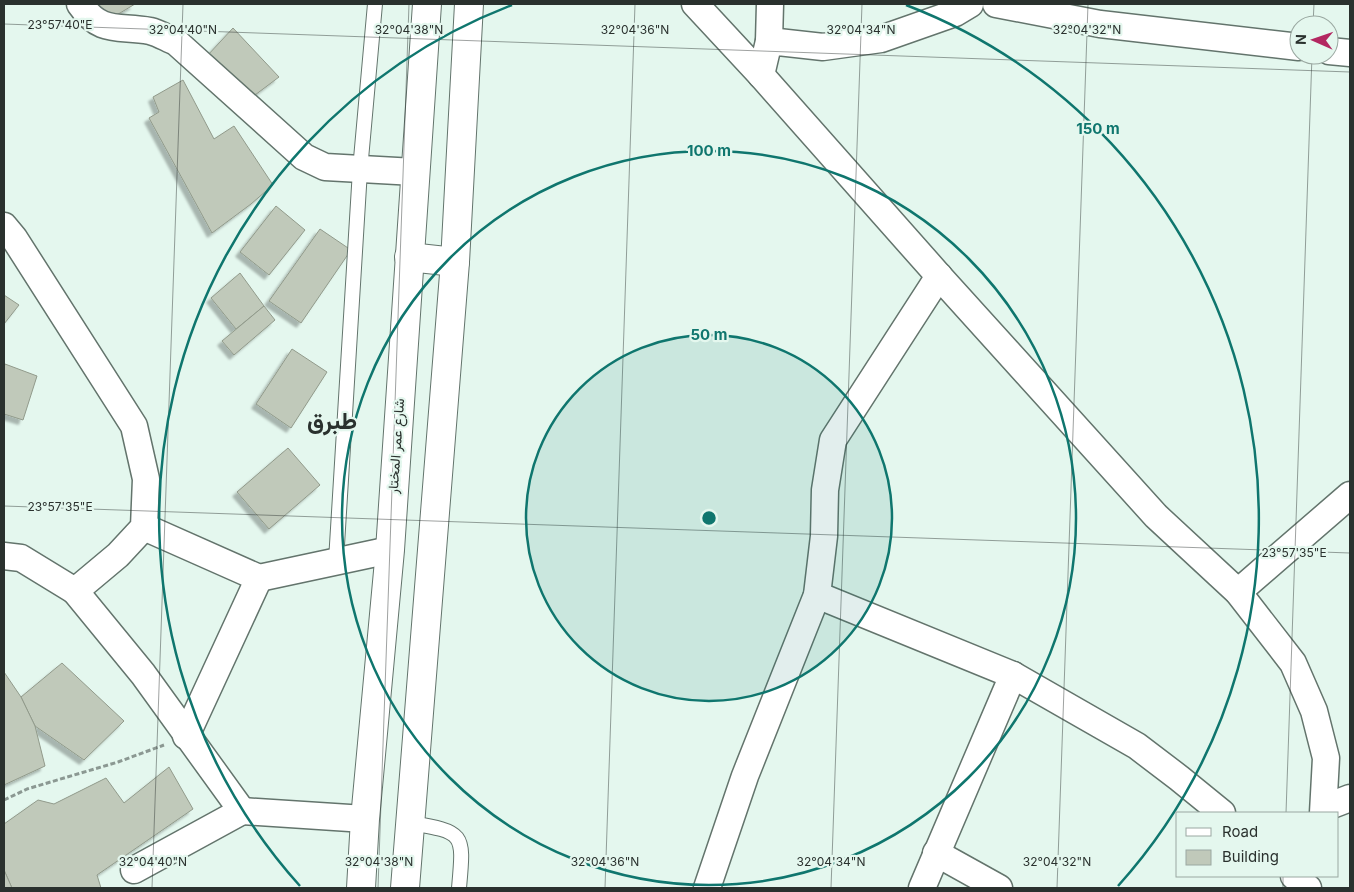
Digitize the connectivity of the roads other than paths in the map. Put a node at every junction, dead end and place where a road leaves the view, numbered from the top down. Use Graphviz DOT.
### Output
graph roads {
  1 [pos="80,4"];
  2 [pos="374,4"];
  3 [pos="427,4"];
  4 [pos="469,4"];
  5 [pos="695,4"];
  6 [pos="770,4"];
  7 [pos="996,4"];
  8 [pos="960,7"];
  9 [pos="769,41"];
  10 [pos="1289,46"];
  11 [pos="761,75"];
  12 [pos="360,170"];
  13 [pos="415,172"];
  14 [pos="7,238"];
  15 [pos="409,257"];
  16 [pos="455,262"];
  17 [pos="939,276"];
  18 [pos="1350,494"];
  19 [pos="144,527"];
  20 [pos="390,550"];
  21 [pos="4,556"];
  22 [pos="336,561"];
  23 [pos="259,578"];
  24 [pos="75,591"];
  25 [pos="1238,592"];
  26 [pos="817,595"];
  27 [pos="1013,675"];
  28 [pos="186,736"];
  29 [pos="1350,798"];
  30 [pos="242,811"];
  31 [pos="1323,811"];
  32 [pos="1221,812"];
  33 [pos="365,819"];
  34 [pos="410,823"];
  35 [pos="936,854"];
  36 [pos="134,870"];
  37 [pos="1295,877"];
  38 [pos="361,888"];
  39 [pos="405,888"];
  40 [pos="460,888"];
  41 [pos="707,888"];
  42 [pos="922,888"];
  43 [pos="999,888"];
  44 [pos="1308,888"];
  1 -- 12 [label="street"];
  2 -- 12 [label="lane"];
  3 -- 13 [label="street, شارع عمر المختار"];
  4 -- 16 [label="street"];
  5 -- 11 [label="street"];
  6 -- 9 [label="street"];
  7 -- 10 [label="street"];
  8 -- 9 [label="street"];
  9 -- 11 [label="street"];
  11 -- 17 [label="street"];
  12 -- 13 [label="street"];
  12 -- 22 [label="lane"];
  13 -- 15 [label="street, شارع عمر المختار"];
  14 -- 19 [label="street"];
  15 -- 16 [label="street"];
  15 -- 20 [label="street, شارع عمر المختار"];
  16 -- 34 [label="street"];
  17 -- 25 [label="street"];
  17 -- 26 [label="street"];
  18 -- 25 [label="street"];
  19 -- 23 [label="street"];
  19 -- 24 [label="street"];
  20 -- 22 [label="street"];
  20 -- 33 [label="street, شارع عمر المختار"];
  21 -- 24 [label="street"];
  22 -- 23 [label="street"];
  23 -- 28 [label="street"];
  24 -- 28 [label="street"];
  25 -- 31 [label="street"];
  26 -- 27 [label="street"];
  26 -- 41 [label="street"];
  27 -- 32 [label="street"];
  27 -- 35 [label="street"];
  28 -- 30 [label="street"];
  29 -- 31 [label="street"];
  30 -- 33 [label="street"];
  30 -- 36 [label="street"];
  33 -- 38 [label="street, شارع عمر المختار"];
  34 -- 39 [label="street"];
  34 -- 40 [label="lane"];
  35 -- 42 [label="street"];
  35 -- 43 [label="street"];
  37 -- 44 [label="street"];
}
